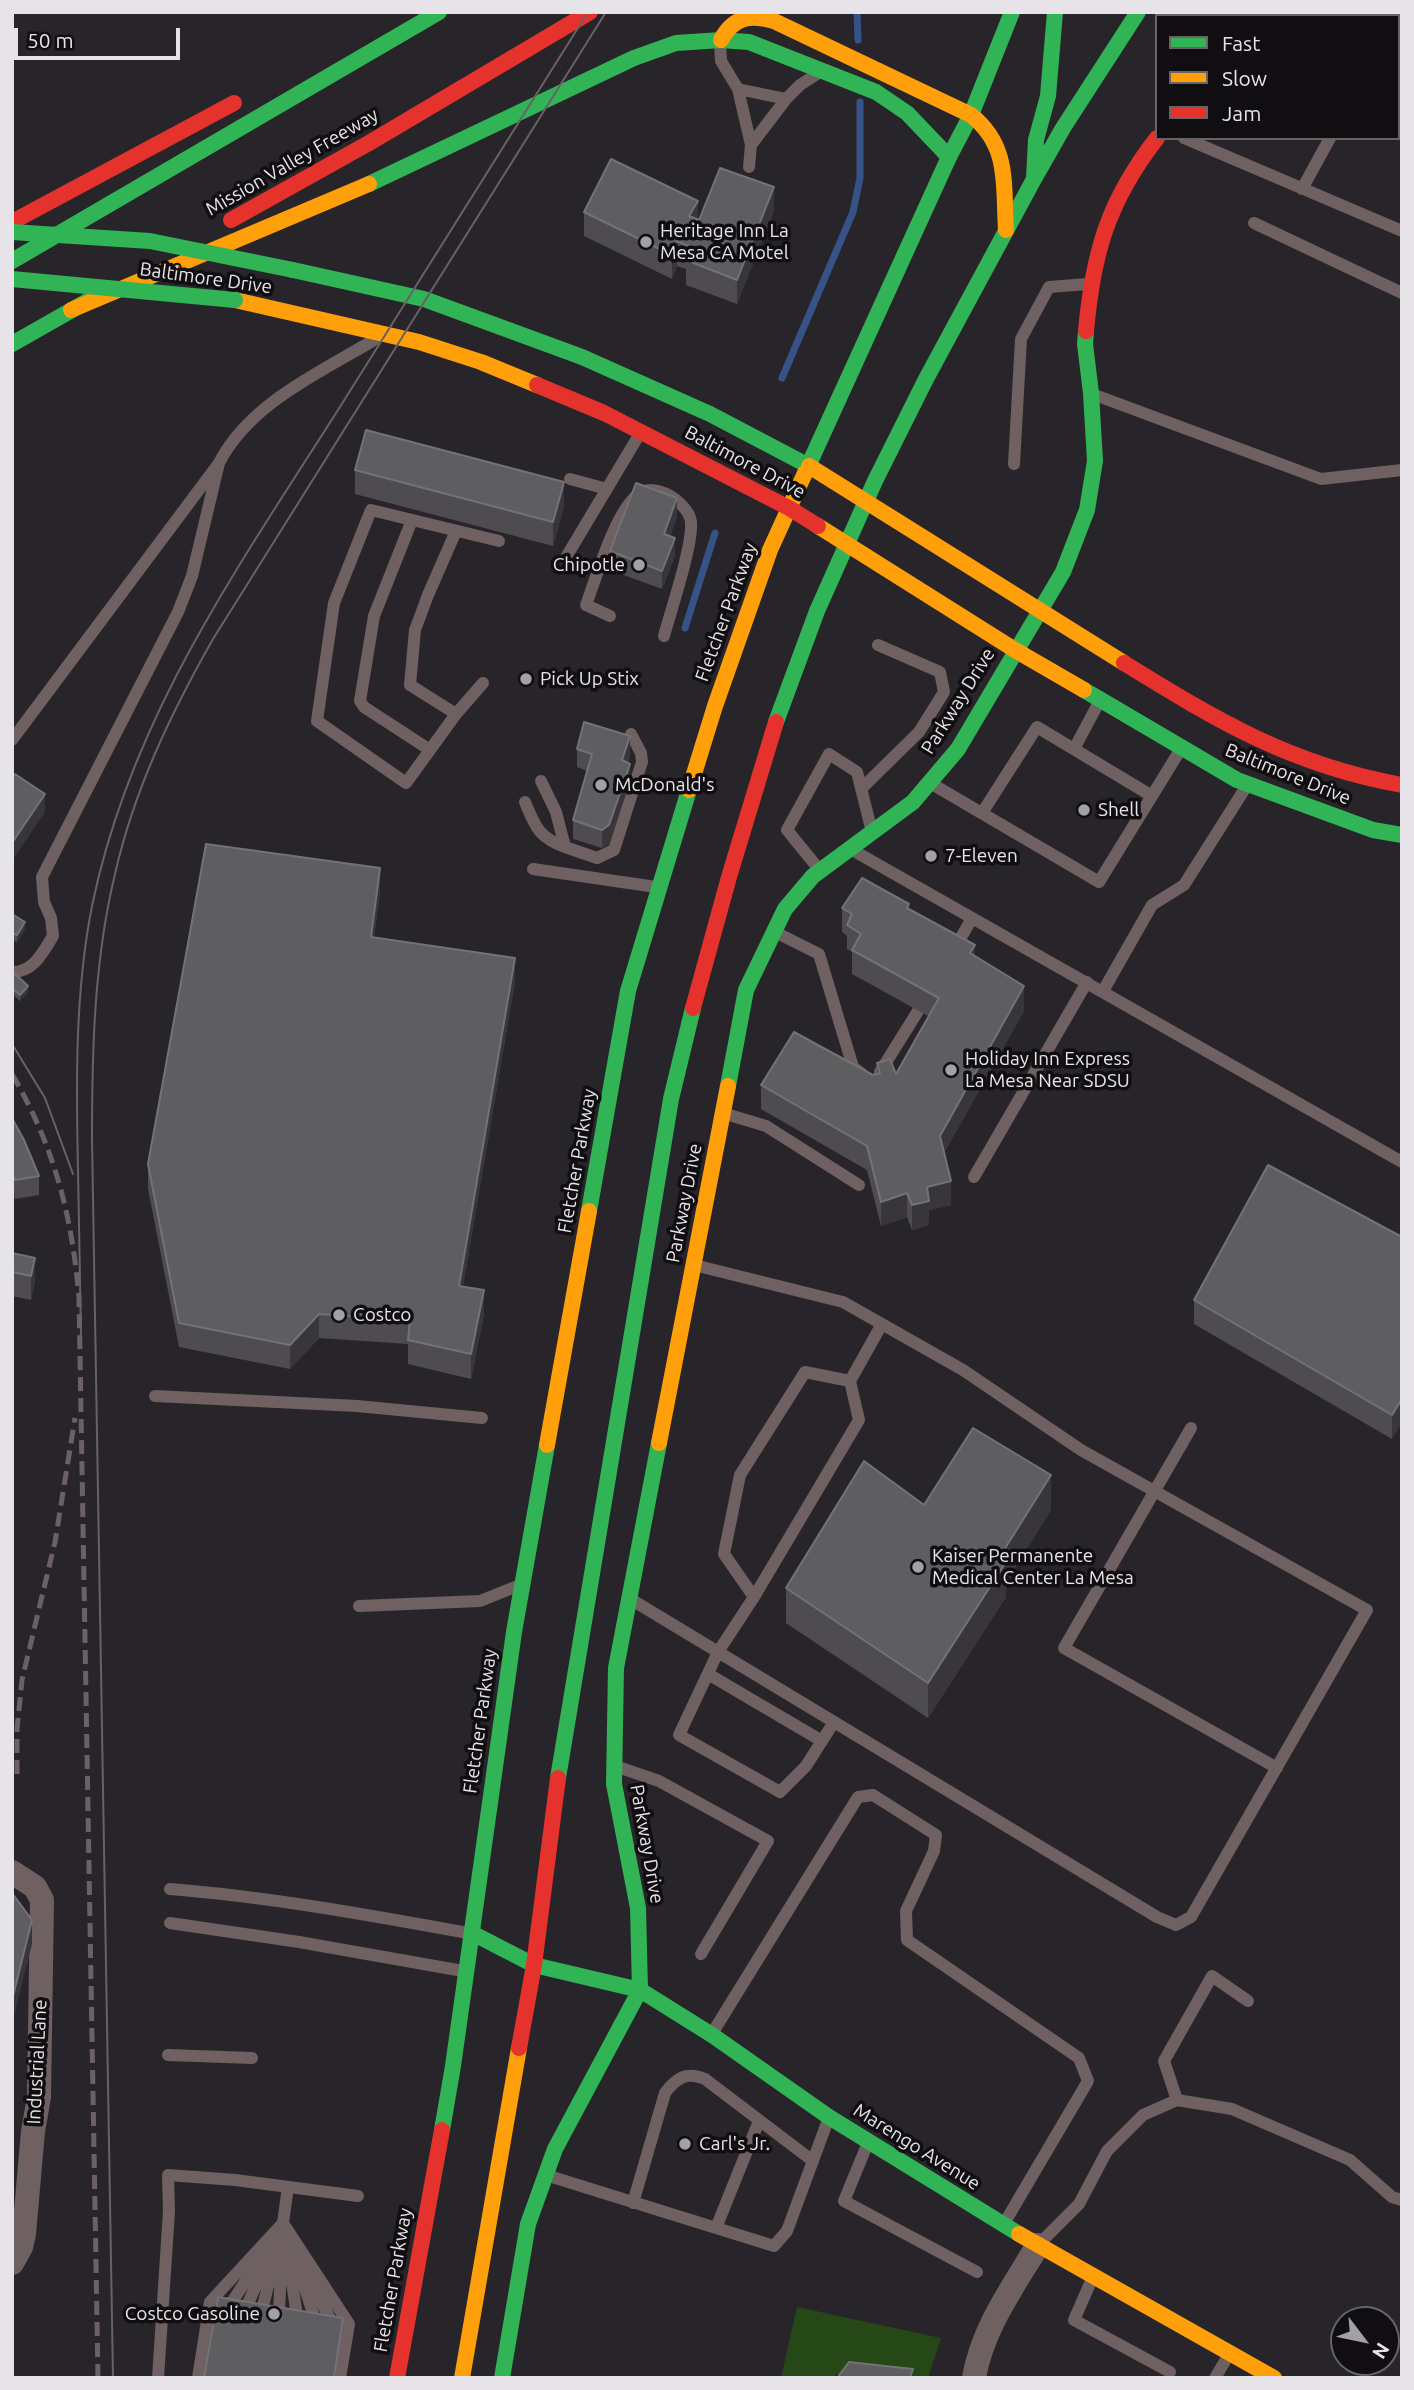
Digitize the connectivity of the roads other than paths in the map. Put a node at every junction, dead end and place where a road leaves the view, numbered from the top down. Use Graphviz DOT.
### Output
graph roads {
  1 [pos="439,12"];
  2 [pos="590,12"];
  3 [pos="1012,12"];
  4 [pos="1055,12"];
  5 [pos="1138,12"];
  6 [pos="419,24"];
  7 [pos="721,40"];
  8 [pos="310,68"];
  9 [pos="824,70"];
  10 [pos="738,89"];
  11 [pos="251,95"];
  12 [pos="786,99"];
  13 [pos="971,115"];
  14 [pos="1155,140"];
  15 [pos="1189,140"];
  16 [pos="1329,140"];
  17 [pos="751,145"];
  18 [pos="949,157"];
  19 [pos="749,167"];
  20 [pos="1034,179"];
  21 [pos="1302,188"];
  22 [pos="12,222"];
  23 [pos="1254,223"];
  24 [pos="1006,230"];
  25 [pos="1402,231"];
  26 [pos="12,232"];
  27 [pos="12,261"];
  28 [pos="12,279"];
  29 [pos="1090,284"];
  30 [pos="394,292"];
  31 [pos="1402,293"];
  32 [pos="71,310"];
  33 [pos="386,323"];
  34 [pos="12,344"];
  35 [pos="1091,393"];
  36 [pos="641,432"];
  37 [pos="219,463"];
  38 [pos="1014,464"];
  39 [pos="809,466"];
  40 [pos="1402,470"];
  41 [pos="570,480"];
  42 [pos="607,489"];
  43 [pos="866,502"];
  44 [pos="789,508"];
  45 [pos="412,520"];
  46 [pos="456,531"];
  47 [pos="499,541"];
  48 [pos="847,543"];
  49 [pos="565,559"];
  50 [pos="1040,610"];
  51 [pos="610,616"];
  52 [pos="664,636"];
  53 [pos="878,645"];
  54 [pos="1015,650"];
  55 [pos="483,682"];
  56 [pos="1100,701"];
  57 [pos="456,714"];
  58 [pos="631,734"];
  59 [pos="12,740"];
  60 [pos="1074,749"];
  61 [pos="1181,749"];
  62 [pos="430,750"];
  63 [pos="541,782"];
  64 [pos="929,782"];
  65 [pos="1248,784"];
  66 [pos="1402,785"];
  67 [pos="861,789"];
  68 [pos="1152,796"];
  69 [pos="525,802"];
  70 [pos="982,813"];
  71 [pos="872,831"];
  72 [pos="1402,835"];
  73 [pos="565,847"];
  74 [pos="849,848"];
  75 [pos="533,869"];
  76 [pos="821,871"];
  77 [pos="659,888"];
  78 [pos="972,918"];
  79 [pos="774,932"];
  80 [pos="950,956"];
  81 [pos="12,972"];
  82 [pos="1087,982"];
  83 [pos="1103,991"];
  84 [pos="918,1011"];
  85 [pos="722,1113"];
  86 [pos="1402,1162"];
  87 [pos="974,1177"];
  88 [pos="859,1185"];
  89 [pos="694,1265"];
  90 [pos="882,1324"];
  91 [pos="850,1381"];
  92 [pos="155,1396"];
  93 [pos="482,1418"];
  94 [pos="1191,1428"];
  95 [pos="1153,1492"];
  96 [pos="522,1584"];
  97 [pos="754,1597"];
  98 [pos="629,1598"];
  99 [pos="359,1606"];
  100 [pos="718,1652"];
  101 [pos="708,1674"];
  102 [pos="834,1722"];
  103 [pos="822,1741"];
  104 [pos="615,1766"];
  105 [pos="1277,1768"];
  106 [pos="12,1872"];
  107 [pos="170,1888"];
  108 [pos="170,1923"];
  109 [pos="472,1933"];
  110 [pos="701,1954"];
  111 [pos="534,1965"];
  112 [pos="507,1968"];
  113 [pos="473,1970"];
  114 [pos="640,1990"];
  115 [pos="1248,2001"];
  116 [pos="712,2035"];
  117 [pos="168,2055"];
  118 [pos="252,2057"];
  119 [pos="1177,2100"];
  120 [pos="829,2117"];
  121 [pos="759,2121"];
  122 [pos="869,2142"];
  123 [pos="813,2161"];
  124 [pos="545,2175"];
  125 [pos="288,2187"];
  126 [pos="358,2196"];
  127 [pos="1402,2200"];
  128 [pos="633,2203"];
  129 [pos="283,2223"];
  130 [pos="1003,2225"];
  131 [pos="716,2228"];
  132 [pos="1038,2245"];
  133 [pos="12,2263"];
  134 [pos="977,2272"];
  135 [pos="1093,2276"];
  136 [pos="230,2305"];
  137 [pos="246,2308"];
  138 [pos="262,2310"];
  139 [pos="279,2313"];
  140 [pos="297,2316"];
  141 [pos="315,2319"];
  142 [pos="331,2322"];
  143 [pos="1230,2353"];
  144 [pos="1170,2372"];
  145 [pos="158,2378"];
  146 [pos="198,2378"];
  147 [pos="340,2378"];
  148 [pos="397,2378"];
  149 [pos="462,2378"];
  150 [pos="502,2378"];
  151 [pos="974,2378"];
  152 [pos="1215,2378"];
  153 [pos="1274,2378"];
  1 -- 6 [label="main road"];
  2 -- 32 [label="main road, Mission Valley Freeway"];
  3 -- 13 [label="main road, Fletcher Parkway"];
  4 -- 20 [label="main road"];
  5 -- 20 [label="main road"];
  6 -- 8 [label="main road"];
  6 -- 27 [label="main road"];
  7 -- 9 [label="main road"];
  7 -- 10 [label="lane"];
  7 -- 13 [label="main road"];
  7 -- 32 [label="main road"];
  9 -- 12 [label="lane"];
  9 -- 18 [label="main road"];
  10 -- 12 [label="lane"];
  10 -- 17 [label="lane"];
  11 -- 22 [label="main road"];
  12 -- 17 [label="lane"];
  13 -- 18 [label="main road, Fletcher Parkway"];
  13 -- 24 [label="main road"];
  14 -- 29 [label="main road, Parkway Drive"];
  15 -- 21 [label="lane"];
  16 -- 21 [label="lane"];
  17 -- 19 [label="lane"];
  18 -- 39 [label="main road, Fletcher Parkway"];
  20 -- 24 [label="main road"];
  21 -- 25 [label="lane"];
  23 -- 31 [label="lane"];
  24 -- 43 [label="main road"];
  26 -- 30 [label="main road, Baltimore Drive, bridge"];
  28 -- 33 [label="main road, Baltimore Drive, bridge"];
  29 -- 35 [label="main road, Parkway Drive"];
  29 -- 38 [label="lane"];
  30 -- 33 [label="main road"];
  30 -- 39 [label="main road, Baltimore Drive"];
  32 -- 34 [label="main road, Mission Valley Freeway"];
  33 -- 36 [label="main road, Baltimore Drive"];
  33 -- 37 [label="lane"];
  35 -- 40 [label="lane"];
  35 -- 50 [label="main road, Parkway Drive"];
  36 -- 42 [label="lane"];
  36 -- 44 [label="main road, Baltimore Drive"];
  37 -- 59 [label="lane"];
  37 -- 81 [label="lane"];
  39 -- 43 [label="main road, Baltimore Drive"];
  39 -- 44 [label="main road, Fletcher Parkway"];
  41 -- 42 [label="lane"];
  42 -- 49 [label="lane"];
  43 -- 48 [label="main road"];
  43 -- 50 [label="main road, Baltimore Drive"];
  44 -- 48 [label="main road, Baltimore Drive"];
  44 -- 77 [label="main road, Fletcher Parkway"];
  45 -- 46 [label="lane"];
  45 -- 62 [label="lane"];
  45 -- 62 [label="lane"];
  46 -- 47 [label="lane"];
  46 -- 57 [label="lane"];
  48 -- 54 [label="main road, Baltimore Drive"];
  48 -- 111 [label="main road"];
  50 -- 54 [label="main road, Parkway Drive"];
  50 -- 66 [label="main road, Baltimore Drive"];
  51 -- 52 [label="lane"];
  53 -- 67 [label="lane"];
  54 -- 56 [label="main road, Baltimore Drive"];
  54 -- 64 [label="main road, Parkway Drive"];
  55 -- 57 [label="lane"];
  56 -- 60 [label="lane"];
  56 -- 61 [label="main road, Baltimore Drive"];
  57 -- 62 [label="lane"];
  58 -- 73 [label="lane"];
  60 -- 68 [label="lane"];
  60 -- 70 [label="lane"];
  61 -- 65 [label="main road, Baltimore Drive"];
  61 -- 68 [label="lane"];
  63 -- 73 [label="lane"];
  64 -- 70 [label="lane"];
  64 -- 71 [label="main road, Parkway Drive"];
  65 -- 72 [label="main road, Baltimore Drive"];
  65 -- 83 [label="lane"];
  67 -- 71 [label="lane"];
  67 -- 76 [label="lane"];
  68 -- 70 [label="lane"];
  69 -- 73 [label="lane"];
  71 -- 74 [label="main road, Parkway Drive"];
  74 -- 76 [label="main road, Parkway Drive"];
  74 -- 78 [label="lane"];
  75 -- 77 [label="lane"];
  76 -- 79 [label="main road, Parkway Drive"];
  77 -- 96 [label="main road, Fletcher Parkway"];
  78 -- 80 [label="lane"];
  78 -- 82 [label="lane"];
  79 -- 84 [label="lane"];
  79 -- 85 [label="main road, Parkway Drive"];
  82 -- 83 [label="lane"];
  82 -- 87 [label="lane"];
  83 -- 86 [label="lane"];
  85 -- 88 [label="lane"];
  85 -- 89 [label="main road, Parkway Drive"];
  89 -- 90 [label="lane"];
  89 -- 98 [label="main road, Parkway Drive"];
  90 -- 91 [label="lane"];
  90 -- 95 [label="lane"];
  91 -- 97 [label="lane"];
  91 -- 97 [label="lane"];
  92 -- 93 [label="lane"];
  94 -- 95 [label="lane"];
  95 -- 105 [label="lane"];
  95 -- 105 [label="lane"];
  96 -- 99 [label="lane"];
  96 -- 109 [label="main road, Fletcher Parkway"];
  97 -- 100 [label="lane"];
  98 -- 100 [label="lane"];
  98 -- 104 [label="main road, Parkway Drive"];
  100 -- 101 [label="lane"];
  100 -- 102 [label="lane"];
  101 -- 103 [label="lane"];
  101 -- 103 [label="lane"];
  102 -- 103 [label="lane"];
  102 -- 105 [label="lane"];
  104 -- 110 [label="lane"];
  104 -- 114 [label="main road, Parkway Drive"];
  106 -- 133 [label="street, Industrial Lane"];
  107 -- 109 [label="lane"];
  108 -- 113 [label="lane"];
  109 -- 111 [label="main road, Marengo Avenue"];
  109 -- 113 [label="main road, Fletcher Parkway"];
  111 -- 112 [label="main road, Marengo Avenue"];
  111 -- 114 [label="main road, Marengo Avenue"];
  111 -- 149 [label="main road"];
  113 -- 148 [label="main road, Fletcher Parkway"];
  114 -- 116 [label="main road, Marengo Avenue"];
  114 -- 124 [label="main road, Parkway Drive"];
  115 -- 119 [label="lane"];
  116 -- 120 [label="main road, Marengo Avenue"];
  116 -- 130 [label="lane"];
  117 -- 118 [label="lane"];
  119 -- 127 [label="lane"];
  119 -- 132 [label="lane"];
  120 -- 122 [label="main road, Marengo Avenue"];
  120 -- 123 [label="lane"];
  121 -- 123 [label="lane"];
  121 -- 128 [label="lane"];
  121 -- 131 [label="lane"];
  122 -- 130 [label="main road, Marengo Avenue"];
  122 -- 134 [label="lane"];
  123 -- 131 [label="lane"];
  124 -- 128 [label="lane"];
  124 -- 150 [label="main road, Parkway Drive"];
  125 -- 126 [label="lane"];
  125 -- 129 [label="lane"];
  125 -- 145 [label="lane"];
  128 -- 131 [label="lane"];
  129 -- 136 [label="lane"];
  129 -- 137 [label="lane"];
  129 -- 138 [label="lane"];
  129 -- 139 [label="lane"];
  129 -- 140 [label="lane"];
  129 -- 141 [label="lane"];
  129 -- 142 [label="lane"];
  129 -- 146 [label="lane"];
  129 -- 147 [label="lane"];
  130 -- 132 [label="main road, Marengo Avenue"];
  132 -- 135 [label="main road, Marengo Avenue"];
  132 -- 151 [label="street"];
  135 -- 143 [label="main road, Marengo Avenue"];
  135 -- 144 [label="lane"];
  143 -- 152 [label="lane"];
  143 -- 153 [label="main road, Marengo Avenue"];
}
